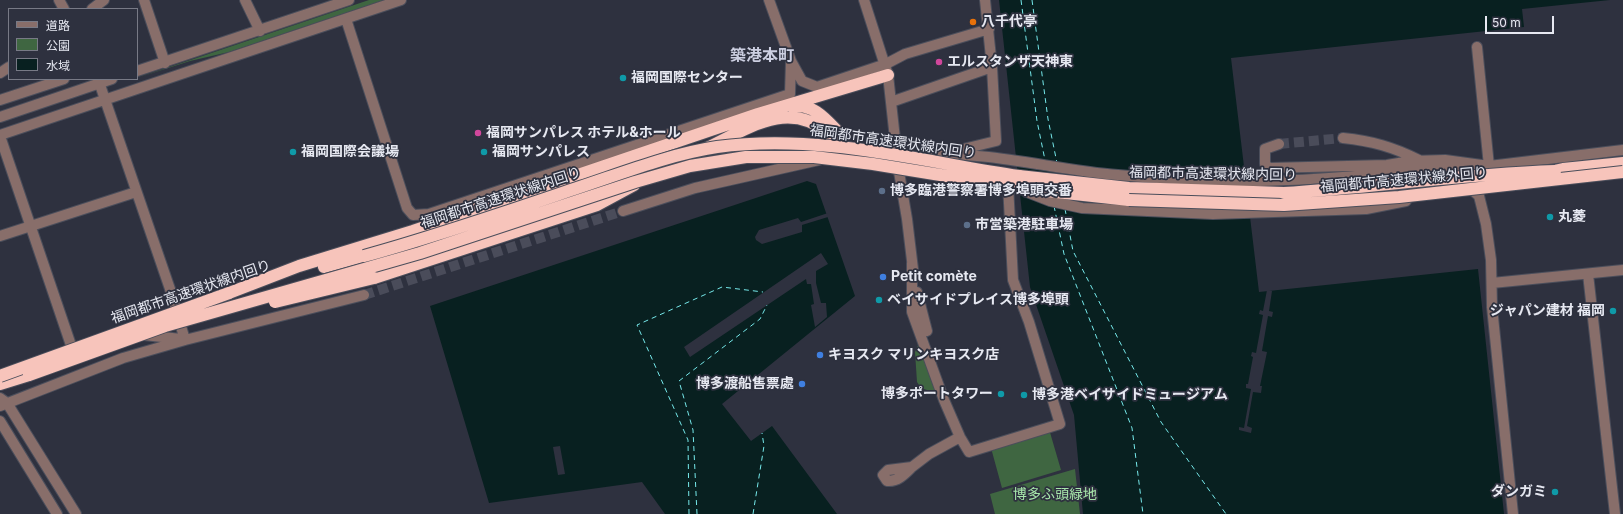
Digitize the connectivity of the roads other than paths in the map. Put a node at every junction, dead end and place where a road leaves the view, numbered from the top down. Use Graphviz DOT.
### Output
graph roads {
  1 [pos="104,0"];
  2 [pos="144,0"];
  3 [pos="245,0"];
  4 [pos="349,0"];
  5 [pos="401,0"];
  6 [pos="769,0"];
  7 [pos="864,0"];
  8 [pos="985,0"];
  9 [pos="325,4"];
  10 [pos="93,8"];
  11 [pos="346,19"];
  12 [pos="988,29"];
  13 [pos="260,31"];
  14 [pos="1477,47"];
  15 [pos="791,61"];
  16 [pos="166,62"];
  17 [pos="992,67"];
  18 [pos="887,70"];
  19 [pos="138,71"];
  20 [pos="61,80"];
  21 [pos="99,81"];
  22 [pos="0,100"];
  23 [pos="106,100"];
  24 [pos="891,102"];
  25 [pos="758,114"];
  26 [pos="0,117"];
  27 [pos="0,135"];
  28 [pos="1343,138"];
  29 [pos="1279,144"];
  30 [pos="1623,150"];
  31 [pos="945,154"];
  32 [pos="1420,160"];
  33 [pos="898,162"];
  34 [pos="1623,162"];
  35 [pos="1489,166"];
  36 [pos="1623,167"];
  37 [pos="1555,171"];
  38 [pos="1623,172"];
  39 [pos="1008,184"];
  40 [pos="1487,188"];
  41 [pos="136,192"];
  42 [pos="624,211"];
  43 [pos="32,226"];
  44 [pos="0,236"];
  45 [pos="1491,260"];
  46 [pos="1623,270"];
  47 [pos="1588,274"];
  48 [pos="1492,283"];
  49 [pos="229,293"];
  50 [pos="364,295"];
  51 [pos="165,326"];
  52 [pos="185,340"];
  53 [pos="75,357"];
  54 [pos="0,376"];
  55 [pos="0,383"];
  56 [pos="0,388"];
  57 [pos="2,402"];
  58 [pos="0,421"];
  59 [pos="960,437"];
  60 [pos="912,467"];
  61 [pos="57,514"];
  62 [pos="76,514"];
  63 [pos="1513,514"];
  64 [pos="1615,514"];
  1 -- 10 [label="street"];
  2 -- 16 [label="street"];
  3 -- 13 [label="street"];
  4 -- 9 [label="street"];
  5 -- 11 [label="street"];
  6 -- 15 [label="street"];
  7 -- 18 [label="street"];
  8 -- 12 [label="street"];
  9 -- 13 [label="street"];
  11 -- 15 [label="street"];
  11 -- 23 [label="street"];
  12 -- 17 [label="street"];
  12 -- 18 [label="street"];
  13 -- 16 [label="street"];
  14 -- 35 [label="street"];
  15 -- 18 [label="street"];
  16 -- 19 [label="street"];
  17 -- 24 [label="street"];
  17 -- 31 [label="street"];
  18 -- 24 [label="street"];
  18 -- 25 [label="highway"];
  20 -- 22 [label="street"];
  21 -- 23 [label="street"];
  21 -- 26 [label="street"];
  23 -- 27 [label="street"];
  23 -- 41 [label="street"];
  24 -- 33 [label="street"];
  25 -- 33 [label="highway, bridge"];
  25 -- 49 [label="highway"];
  27 -- 43 [label="street"];
  28 -- 32 [label="street"];
  29 -- 32 [label="street"];
  30 -- 35 [label="street"];
  31 -- 33 [label="street"];
  31 -- 45 [label="street"];
  32 -- 35 [label="street"];
  33 -- 39 [label="street, bridge"];
  33 -- 42 [label="street"];
  33 -- 51 [label="highway, bridge"];
  33 -- 59 [label="street"];
  34 -- 37 [label="highway"];
  34 -- 40 [label="highway, bridge"];
  36 -- 37 [label="highway, 福岡都市高速環状線内回り"];
  37 -- 49 [label="highway, 福岡都市高速環状線内回り, bridge"];
  38 -- 40 [label="highway, 福岡都市高速環状線外回り, bridge"];
  39 -- 45 [label="street, bridge"];
  39 -- 59 [label="street"];
  40 -- 51 [label="highway, 福岡都市高速環状線外回り, bridge"];
  41 -- 43 [label="street"];
  41 -- 52 [label="street"];
  43 -- 44 [label="street"];
  43 -- 53 [label="street"];
  45 -- 48 [label="street"];
  46 -- 47 [label="street"];
  47 -- 48 [label="street"];
  47 -- 64 [label="street"];
  48 -- 63 [label="street"];
  49 -- 54 [label="highway, 福岡都市高速環状線内回り, bridge"];
  50 -- 52 [label="street"];
  51 -- 55 [label="highway, 福岡都市高速環状線外回り, bridge"];
  52 -- 53 [label="street"];
  52 -- 57 [label="street"];
  53 -- 56 [label="street"];
  57 -- 62 [label="street"];
  58 -- 61 [label="street"];
  59 -- 60 [label="street"];
}
